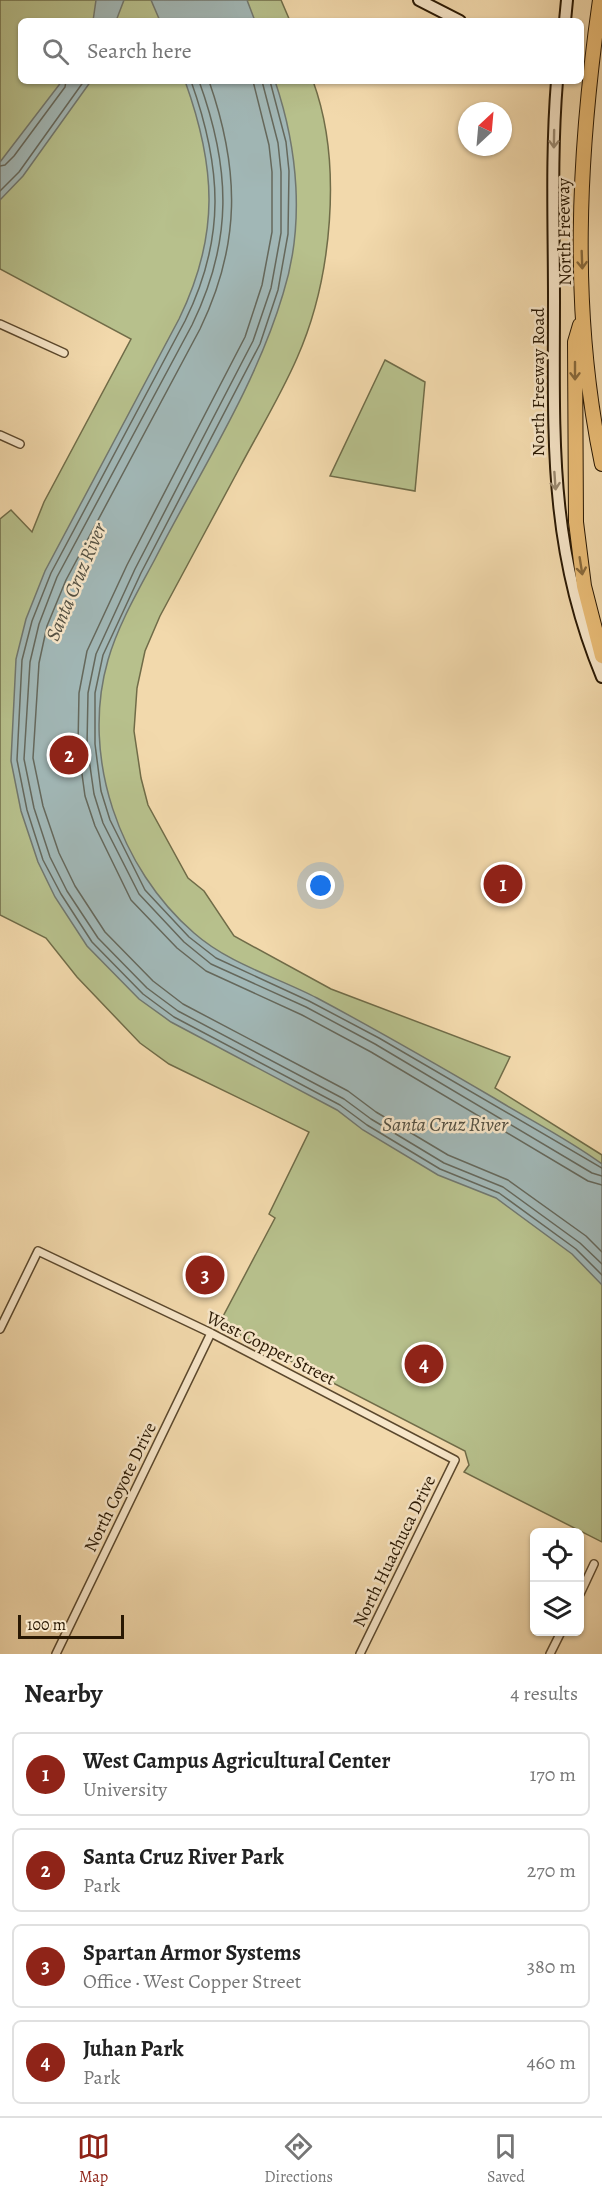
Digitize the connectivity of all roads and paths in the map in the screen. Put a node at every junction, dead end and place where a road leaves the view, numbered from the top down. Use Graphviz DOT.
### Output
graph roads {
  1 [pos="418,0"];
  2 [pos="567,0"];
  3 [pos="599,0"];
  4 [pos="454,18"];
  5 [pos="564,18"];
  6 [pos="557,84"];
  7 [pos="583,314"];
  8 [pos="0,324"];
  9 [pos="64,353"];
  10 [pos="0,435"];
  11 [pos="20,444"];
  12 [pos="602,464"];
  13 [pos="602,656"];
  14 [pos="602,677"];
  15 [pos="0,1329"];
  16 [pos="211,1333"];
  17 [pos="455,1460"];
  18 [pos="594,1564"];
  19 [pos="584,1584"];
  20 [pos="559,1636"];
  21 [pos="56,1654"];
  22 [pos="360,1654"];
  23 [pos="550,1654"];
  1 -- 4 [label="main road"];
  2 -- 5 [label="main road"];
  3 -- 7 [label="highway, North Freeway, one-way"];
  6 -- 14 [label="main road, North Freeway Road, one-way"];
  7 -- 12 [label="highway, North Freeway"];
  7 -- 13 [label="highway, one-way"];
  8 -- 9 [label="street"];
  10 -- 11 [label="street"];
  15 -- 16 [label="street, West Copper Street"];
  16 -- 17 [label="street, West Copper Street"];
  16 -- 21 [label="street, North Coyote Drive"];
  17 -- 22 [label="street, North Huachuca Drive"];
  18 -- 19 [label="street"];
  20 -- 23 [label="street"];
}
